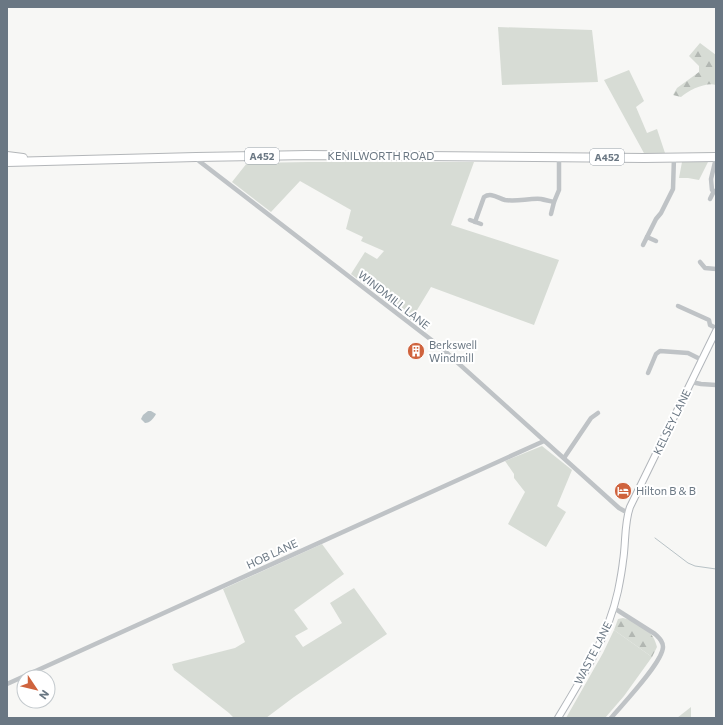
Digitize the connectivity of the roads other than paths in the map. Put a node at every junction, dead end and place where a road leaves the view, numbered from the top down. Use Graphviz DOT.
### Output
graph roads {
  1 [pos="7,156"];
  2 [pos="196,157"];
  3 [pos="559,157"];
  4 [pos="674,157"];
  5 [pos="716,157"];
  6 [pos="45,161"];
  7 [pos="7,162"];
  8 [pos="715,192"];
  9 [pos="710,199"];
  10 [pos="554,202"];
  11 [pos="551,214"];
  12 [pos="470,220"];
  13 [pos="475,222"];
  14 [pos="481,224"];
  15 [pos="647,237"];
  16 [pos="656,241"];
  17 [pos="643,245"];
  18 [pos="700,262"];
  19 [pos="716,270"];
  20 [pos="688,303"];
  21 [pos="678,306"];
  22 [pos="685,309"];
  23 [pos="716,330"];
  24 [pos="702,360"];
  25 [pos="650,367"];
  26 [pos="657,370"];
  27 [pos="648,373"];
  28 [pos="691,382"];
  29 [pos="716,385"];
  30 [pos="598,413"];
  31 [pos="587,414"];
  32 [pos="591,418"];
  33 [pos="544,440"];
  34 [pos="564,458"];
  35 [pos="628,513"];
  36 [pos="614,608"];
  37 [pos="7,684"];
  38 [pos="558,718"];
  39 [pos="611,718"];
  1 -- 6 [label="highway, A452"];
  2 -- 3 [label="highway, KENILWORTH ROAD / A452"];
  2 -- 6 [label="highway, KENILWORTH ROAD / A452"];
  2 -- 33 [label="street, WINDMILL LANE"];
  3 -- 4 [label="highway, KENILWORTH ROAD / A452"];
  3 -- 10 [label="street"];
  4 -- 5 [label="highway, KENILWORTH ROAD / A452"];
  4 -- 15 [label="street"];
  5 -- 8 [label="street"];
  6 -- 7 [label="highway, A452"];
  8 -- 9 [label="street"];
  10 -- 11 [label="street"];
  10 -- 13 [label="street"];
  12 -- 13 [label="street"];
  13 -- 14 [label="street"];
  15 -- 16 [label="street"];
  15 -- 17 [label="street"];
  18 -- 19 [label="street"];
  20 -- 22 [label="street"];
  21 -- 22 [label="street"];
  22 -- 23 [label="street"];
  23 -- 24 [label="main road, KELSEY LANE"];
  24 -- 25 [label="street"];
  24 -- 28 [label="main road, KELSEY LANE"];
  25 -- 26 [label="street"];
  25 -- 27 [label="street"];
  28 -- 29 [label="street"];
  28 -- 35 [label="main road, KELSEY LANE"];
  30 -- 32 [label="street"];
  31 -- 32 [label="street"];
  32 -- 34 [label="street"];
  33 -- 34 [label="street, WINDMILL LANE"];
  33 -- 37 [label="street, HOB LANE"];
  34 -- 35 [label="street, WINDMILL LANE"];
  35 -- 36 [label="main road, WASTE LANE"];
  36 -- 38 [label="main road, WASTE LANE"];
  36 -- 39 [label="street"];
}
